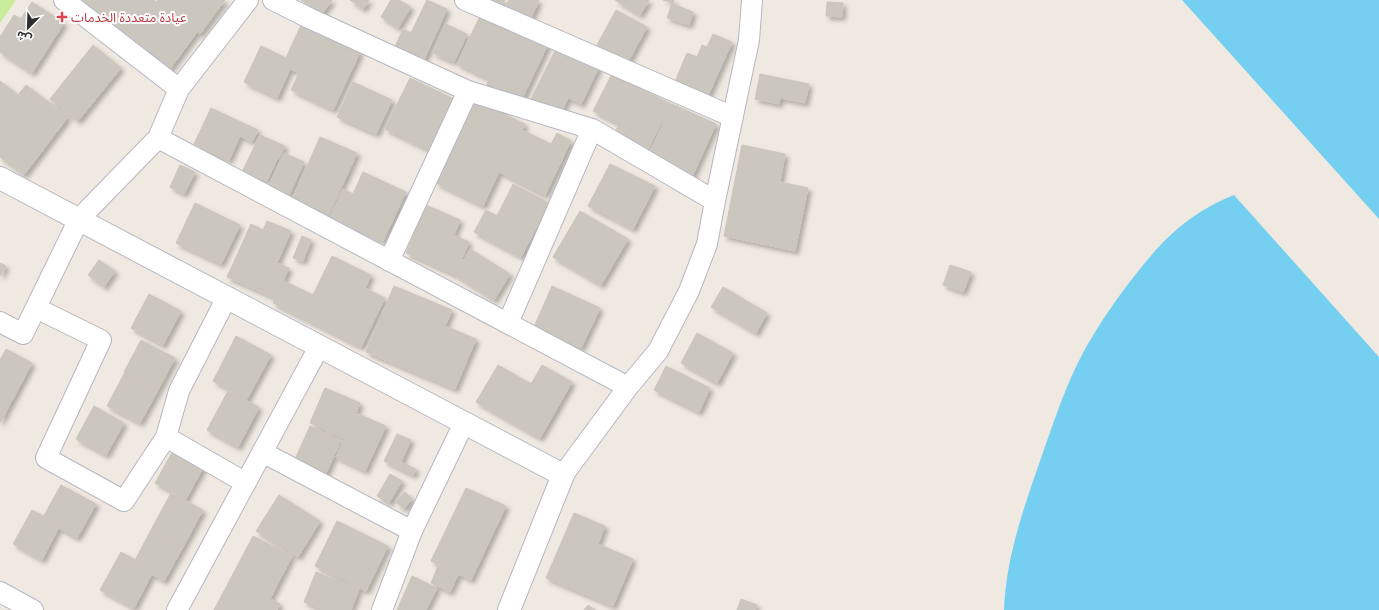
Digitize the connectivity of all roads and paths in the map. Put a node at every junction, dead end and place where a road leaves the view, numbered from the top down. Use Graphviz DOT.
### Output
graph roads {
  1 [pos="64,0"];
  2 [pos="248,0"];
  3 [pos="273,0"];
  4 [pos="465,0"];
  5 [pos="752,0"];
  6 [pos="179,89"];
  7 [pos="468,91"];
  8 [pos="732,117"];
  9 [pos="592,129"];
  10 [pos="158,138"];
  11 [pos="0,178"];
  12 [pos="715,201"];
  13 [pos="79,219"];
  14 [pos="389,261"];
  15 [pos="227,297"];
  16 [pos="36,308"];
  17 [pos="0,322"];
  18 [pos="508,323"];
  19 [pos="319,347"];
  20 [pos="628,387"];
  21 [pos="464,423"];
  22 [pos="166,437"];
  23 [pos="262,452"];
  24 [pos="563,475"];
  25 [pos="246,483"];
  26 [pos="412,530"];
  27 [pos="0,592"];
  28 [pos="33,610"];
  29 [pos="177,610"];
  30 [pos="382,610"];
  31 [pos="510,610"];
  1 -- 6 [label="street"];
  2 -- 6 [label="street"];
  3 -- 7 [label="street"];
  4 -- 8 [label="street"];
  5 -- 8 [label="street"];
  6 -- 10 [label="street"];
  7 -- 9 [label="street"];
  7 -- 14 [label="street"];
  8 -- 12 [label="street"];
  9 -- 12 [label="street"];
  9 -- 18 [label="street"];
  10 -- 13 [label="street"];
  10 -- 14 [label="street"];
  11 -- 13 [label="main road"];
  12 -- 20 [label="street"];
  13 -- 15 [label="main road"];
  13 -- 16 [label="street"];
  14 -- 18 [label="street"];
  15 -- 19 [label="main road"];
  15 -- 22 [label="street"];
  16 -- 17 [label="street"];
  16 -- 22 [label="street"];
  18 -- 20 [label="street"];
  19 -- 21 [label="main road"];
  19 -- 23 [label="street"];
  20 -- 24 [label="street"];
  21 -- 24 [label="main road"];
  21 -- 26 [label="street"];
  22 -- 25 [label="street"];
  23 -- 25 [label="street"];
  23 -- 26 [label="street"];
  24 -- 31 [label="main road"];
  25 -- 29 [label="street"];
  26 -- 30 [label="street"];
  27 -- 28 [label="street"];
}
